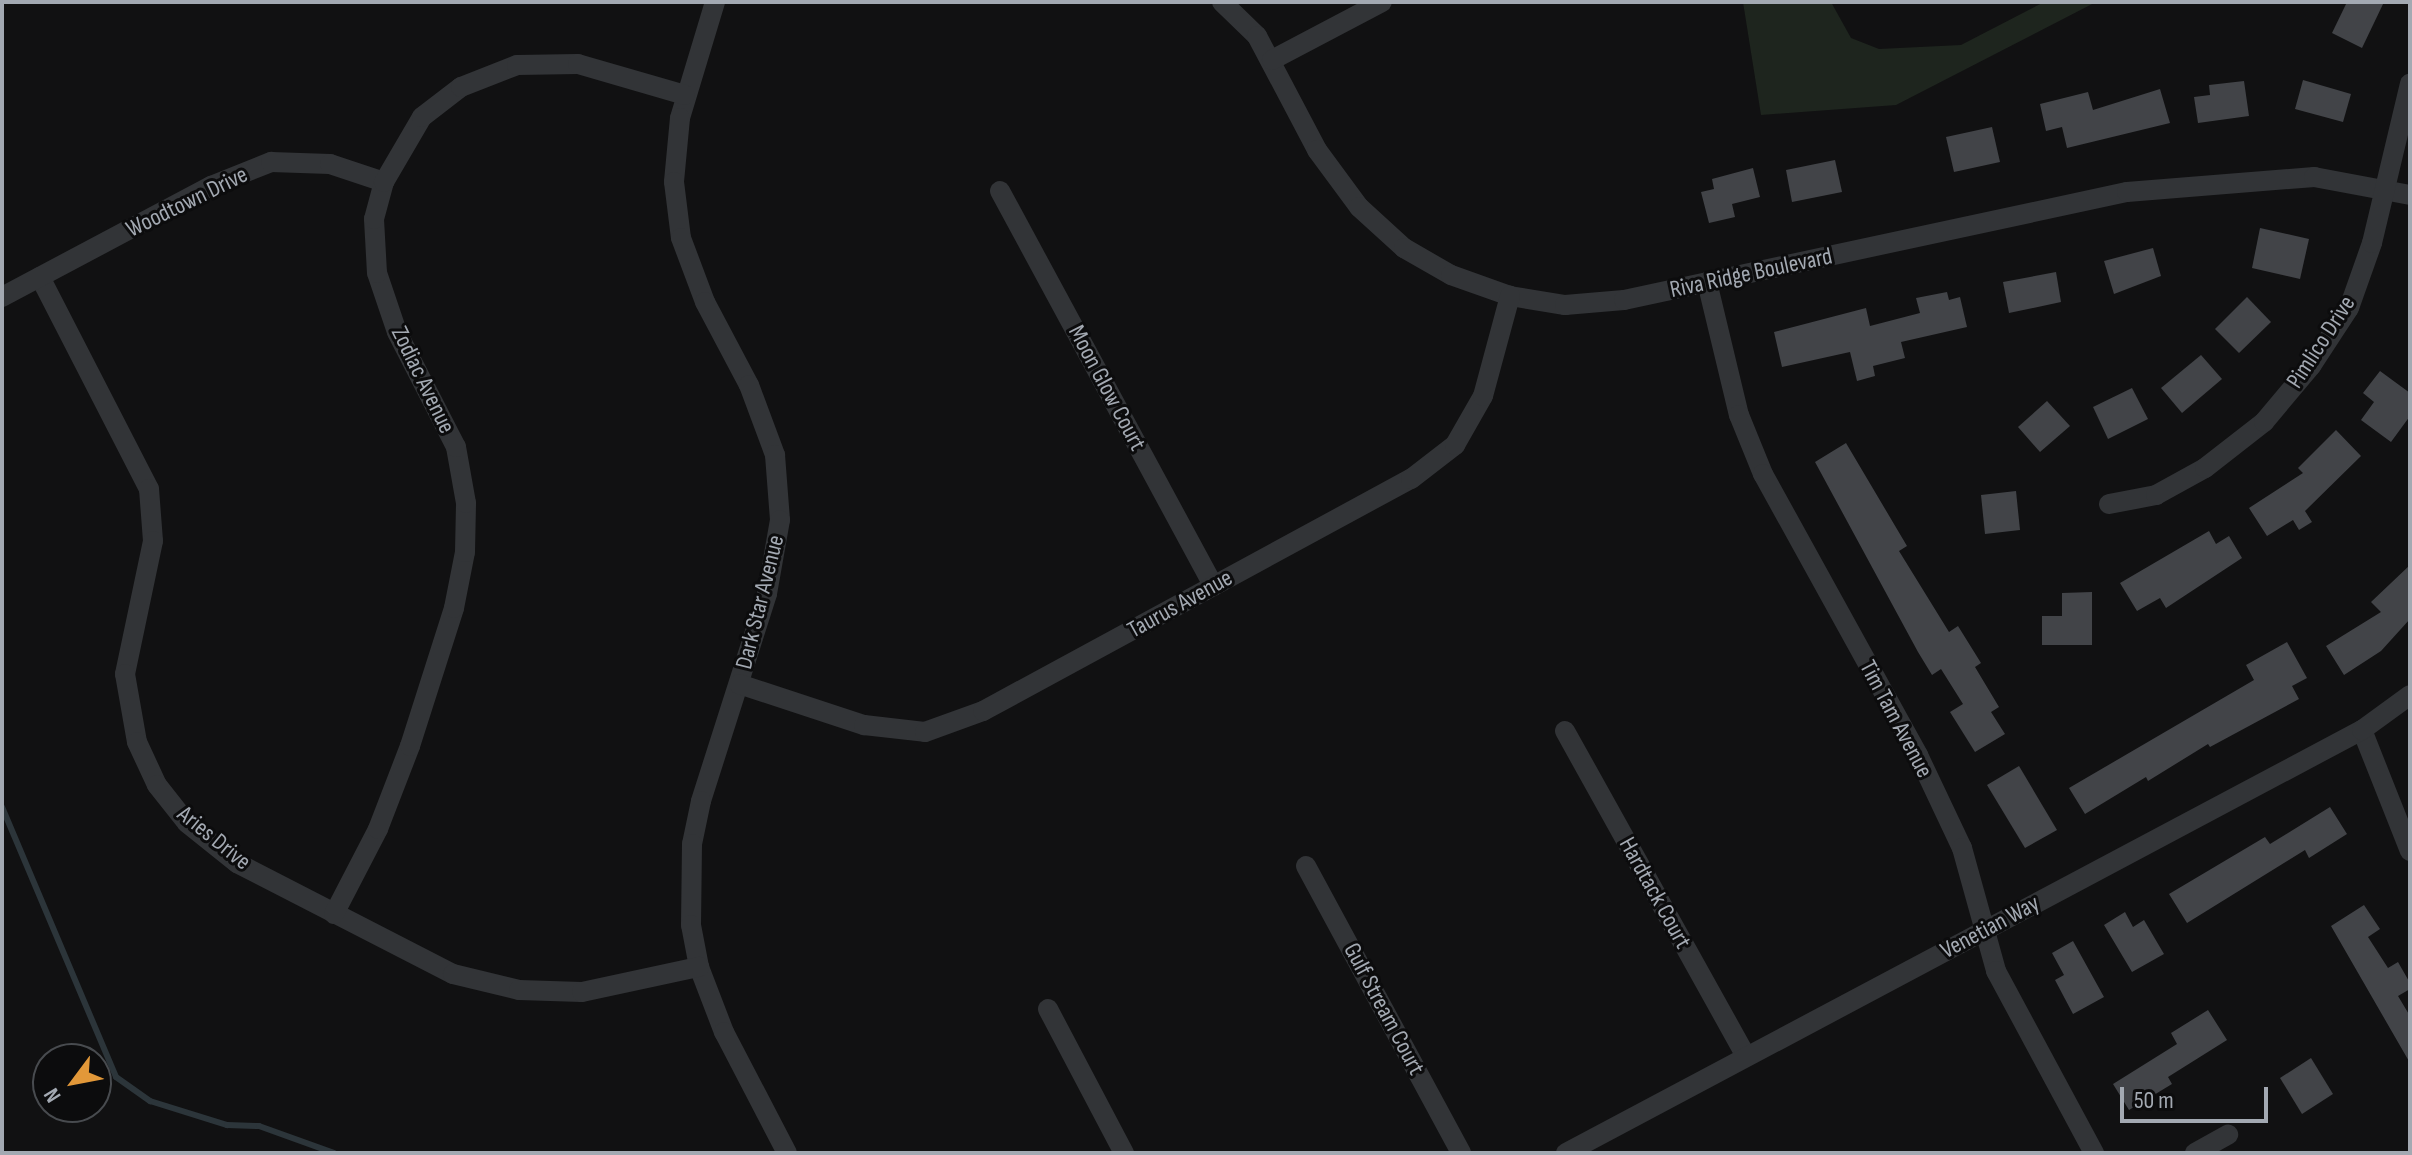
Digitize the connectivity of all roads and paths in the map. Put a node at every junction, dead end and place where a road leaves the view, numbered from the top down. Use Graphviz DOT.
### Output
graph roads {
  1 [pos="715,2"];
  2 [pos="1222,2"];
  3 [pos="1382,2"];
  4 [pos="1272,60"];
  5 [pos="2410,83"];
  6 [pos="685,95"];
  7 [pos="384,182"];
  8 [pos="2385,189"];
  9 [pos="1000,191"];
  10 [pos="2410,195"];
  11 [pos="40,277"];
  12 [pos="1707,282"];
  13 [pos="1510,296"];
  14 [pos="2,297"];
  15 [pos="2109,504"];
  16 [pos="1214,586"];
  17 [pos="739,684"];
  18 [pos="2410,695"];
  19 [pos="2362,730"];
  20 [pos="1565,731"];
  21 [pos="2410,851"];
  22 [pos="1306,866"];
  23 [pos="334,914"];
  24 [pos="1982,932"];
  25 [pos="699,967"];
  26 [pos="1048,1009"];
  27 [pos="1746,1056"];
  28 [pos="2228,1135"];
  29 [pos="787,1153"];
  30 [pos="1124,1153"];
  31 [pos="1461,1153"];
  32 [pos="1566,1153"];
  33 [pos="2094,1153"];
  34 [pos="2195,1153"];
  1 -- 6 [label="street, Dark Star Avenue"];
  2 -- 4 [label="street, Riva Ridge Boulevard"];
  3 -- 4 [label="street"];
  4 -- 13 [label="street, Riva Ridge Boulevard"];
  5 -- 8 [label="street, Pimlico Drive"];
  6 -- 7 [label="street, Zodiac Avenue"];
  6 -- 17 [label="street, Dark Star Avenue"];
  7 -- 11 [label="street, Woodtown Drive"];
  7 -- 23 [label="street, Zodiac Avenue"];
  8 -- 10 [label="street, Riva Ridge Boulevard"];
  8 -- 12 [label="street, Riva Ridge Boulevard"];
  8 -- 15 [label="street, Pimlico Drive"];
  9 -- 16 [label="street, Moon Glow Court"];
  11 -- 14 [label="street, Woodtown Drive"];
  11 -- 23 [label="street, Aries Drive"];
  12 -- 13 [label="street, Riva Ridge Boulevard"];
  12 -- 24 [label="street, Tim Tam Avenue"];
  13 -- 16 [label="street, Taurus Avenue"];
  16 -- 17 [label="street, Taurus Avenue"];
  17 -- 25 [label="street, Dark Star Avenue"];
  18 -- 19 [label="street, Venetian Way"];
  19 -- 21 [label="street"];
  19 -- 24 [label="street, Venetian Way"];
  20 -- 27 [label="street, Hardtack Court"];
  22 -- 31 [label="street, Gulf Stream Court"];
  23 -- 25 [label="street, Aries Drive"];
  24 -- 27 [label="street, Venetian Way"];
  24 -- 33 [label="street, Tim Tam Avenue"];
  25 -- 29 [label="street, Dark Star Avenue"];
  26 -- 30 [label="street"];
  27 -- 32 [label="street, Venetian Way"];
  28 -- 34 [label="street"];
}
